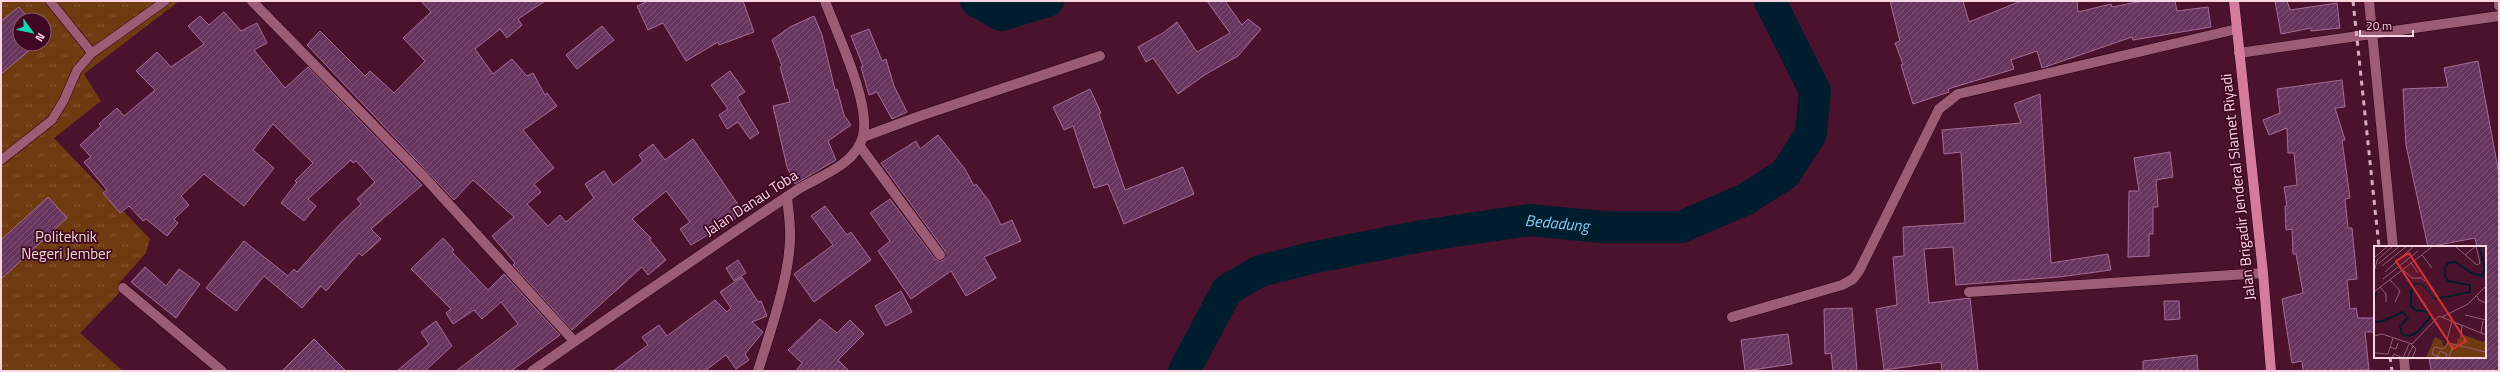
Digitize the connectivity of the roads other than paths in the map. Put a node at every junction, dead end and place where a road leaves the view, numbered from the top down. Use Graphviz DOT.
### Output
graph roads {
  1 [pos="50,1"];
  2 [pos="165,1"];
  3 [pos="252,1"];
  4 [pos="825,1"];
  5 [pos="2234,1"];
  6 [pos="2369,1"];
  7 [pos="2499,1"];
  8 [pos="2499,6"];
  9 [pos="2499,16"];
  10 [pos="2237,29"];
  11 [pos="2372,34"];
  12 [pos="92,53"];
  13 [pos="2239,53"];
  14 [pos="1100,56"];
  15 [pos="861,141"];
  16 [pos="1,160"];
  17 [pos="787,197"];
  18 [pos="2393,246"];
  19 [pos="940,256"];
  20 [pos="2263,273"];
  21 [pos="123,288"];
  22 [pos="1969,292"];
  23 [pos="1732,317"];
  24 [pos="574,342"];
  25 [pos="2404,358"];
  26 [pos="222,371"];
  27 [pos="532,371"];
  28 [pos="758,371"];
  29 [pos="2271,371"];
  30 [pos="2405,371"];
  1 -- 12 [label="lane"];
  2 -- 12 [label="lane"];
  3 -- 24 [label="street"];
  4 -- 15 [label="street"];
  5 -- 10 [label="main road, Jalan Brigadir Jenderal Slamet Riyadi"];
  6 -- 11 [label="street"];
  7 -- 8 [label="street"];
  9 -- 11 [label="street"];
  10 -- 13 [label="main road, Jalan Brigadir Jenderal Slamet Riyadi"];
  10 -- 23 [label="street"];
  11 -- 13 [label="street"];
  11 -- 18 [label="street"];
  12 -- 16 [label="lane"];
  13 -- 20 [label="main road, Jalan Brigadir Jenderal Slamet Riyadi"];
  14 -- 15 [label="street"];
  15 -- 17 [label="street, Jalan Danau Toba"];
  15 -- 19 [label="street"];
  17 -- 24 [label="street, Jalan Danau Toba"];
  17 -- 28 [label="street"];
  20 -- 22 [label="street"];
  20 -- 29 [label="main road, Jalan Brigadir Jenderal Slamet Riyadi"];
  21 -- 26 [label="street"];
  24 -- 27 [label="street, Jalan Danau Toba"];
  25 -- 30 [label="street"];
}
